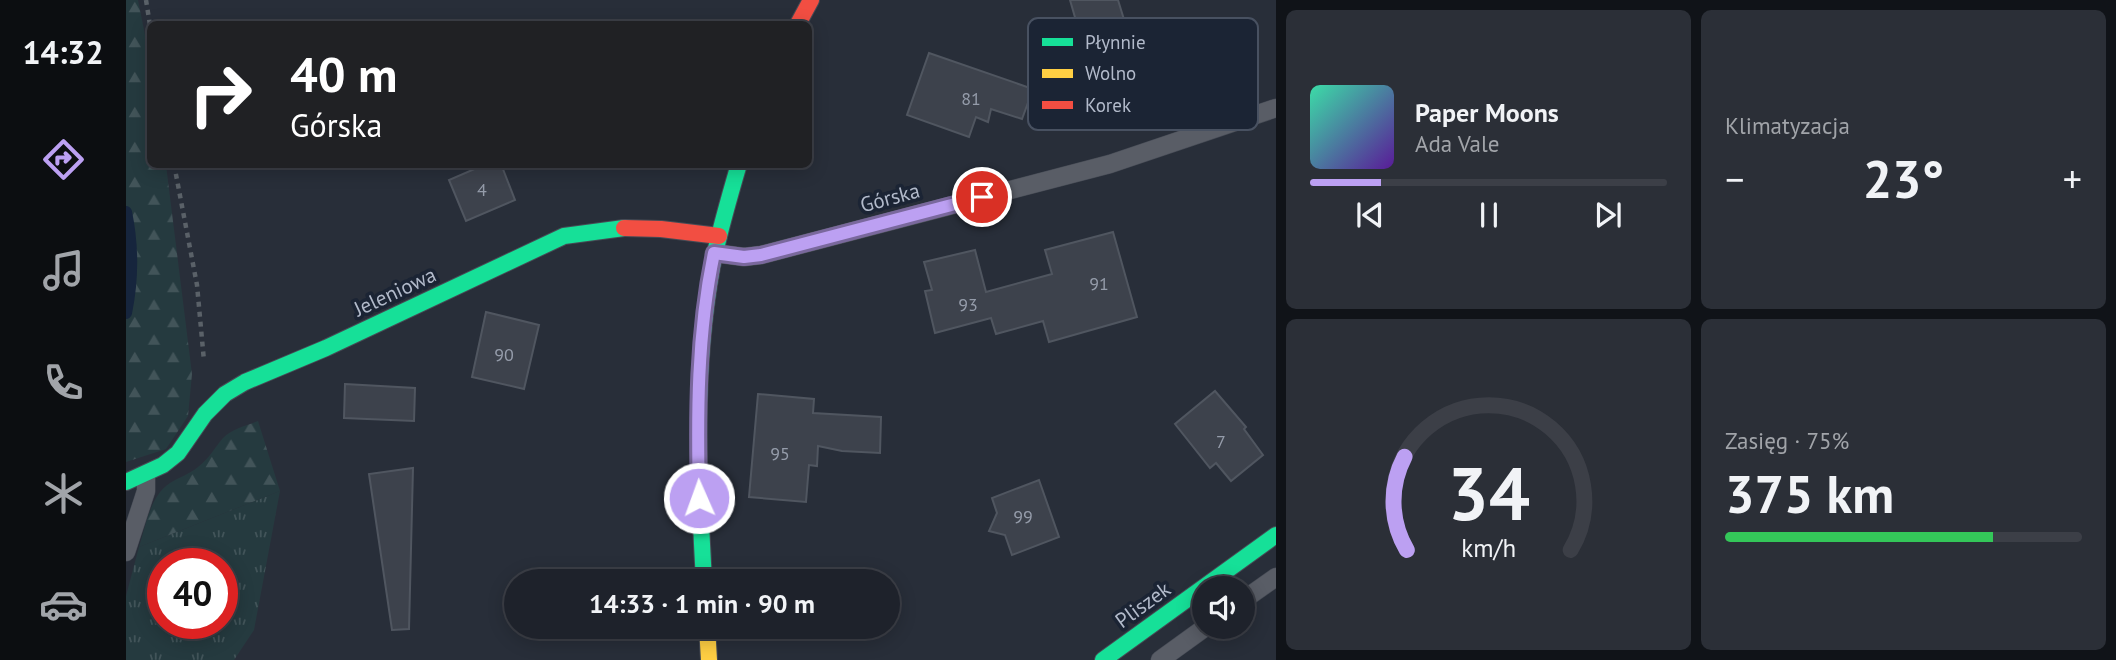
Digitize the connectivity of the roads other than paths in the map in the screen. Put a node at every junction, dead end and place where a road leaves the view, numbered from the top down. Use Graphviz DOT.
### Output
graph roads {
  1 [pos="811,0"];
  2 [pos="800,21"];
  3 [pos="1276,108"];
  4 [pos="1258,114"];
  5 [pos="1210,130"];
  6 [pos="737,168"];
  7 [pos="717,245"];
  8 [pos="146,474"];
  9 [pos="127,482"];
  10 [pos="1276,535"];
  11 [pos="126,552"];
  12 [pos="703,569"];
  13 [pos="1276,577"];
  14 [pos="1255,592"];
  15 [pos="1192,637"];
  16 [pos="708,639"];
  17 [pos="709,660"];
  18 [pos="1103,660"];
  19 [pos="1160,660"];
  1 -- 2 [label="street"];
  3 -- 4 [label="lane, Górska"];
  5 -- 7 [label="lane, Górska"];
  6 -- 7 [label="street"];
  7 -- 8 [label="street, Jeleniowa"];
  7 -- 12 [label="street"];
  8 -- 9 [label="street, Jeleniowa"];
  8 -- 11 [label="lane"];
  10 -- 18 [label="street, Pliszek"];
  13 -- 14 [label="lane"];
  15 -- 19 [label="lane"];
  16 -- 17 [label="street"];
}
